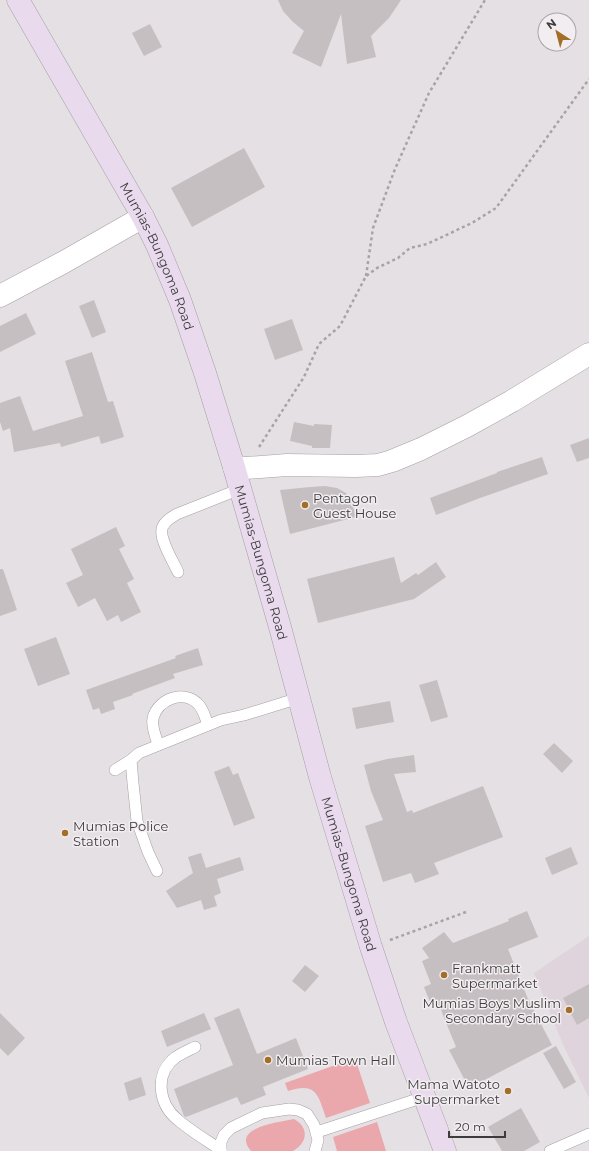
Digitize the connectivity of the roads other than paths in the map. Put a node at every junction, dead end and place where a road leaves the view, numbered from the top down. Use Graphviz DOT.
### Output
graph roads {
  1 [pos="18,0"];
  2 [pos="143,217"];
  3 [pos="0,296"];
  4 [pos="589,354"];
  5 [pos="240,468"];
  6 [pos="240,489"];
  7 [pos="178,572"];
  8 [pos="299,698"];
  9 [pos="208,725"];
  10 [pos="158,745"];
  11 [pos="132,760"];
  12 [pos="115,770"];
  13 [pos="157,871"];
  14 [pos="195,1047"];
  15 [pos="424,1097"];
  16 [pos="316,1132"];
  17 [pos="589,1134"];
  18 [pos="221,1151"];
  19 [pos="315,1151"];
  20 [pos="445,1151"];
  21 [pos="550,1151"];
  1 -- 2 [label="street, Mumias-Bungoma Road"];
  2 -- 3 [label="street"];
  2 -- 5 [label="street, Mumias-Bungoma Road"];
  4 -- 5 [label="street"];
  5 -- 6 [label="street, Mumias-Bungoma Road"];
  6 -- 7 [label="lane"];
  6 -- 8 [label="street, Mumias-Bungoma Road"];
  8 -- 9 [label="lane"];
  8 -- 15 [label="street, Mumias-Bungoma Road"];
  9 -- 10 [label="lane"];
  9 -- 10 [label="lane"];
  10 -- 11 [label="lane"];
  11 -- 12 [label="lane"];
  11 -- 13 [label="lane"];
  14 -- 18 [label="lane"];
  15 -- 16 [label="lane"];
  15 -- 20 [label="street, Mumias-Bungoma Road"];
  16 -- 18 [label="lane"];
  16 -- 19 [label="lane"];
  17 -- 21 [label="lane"];
}
